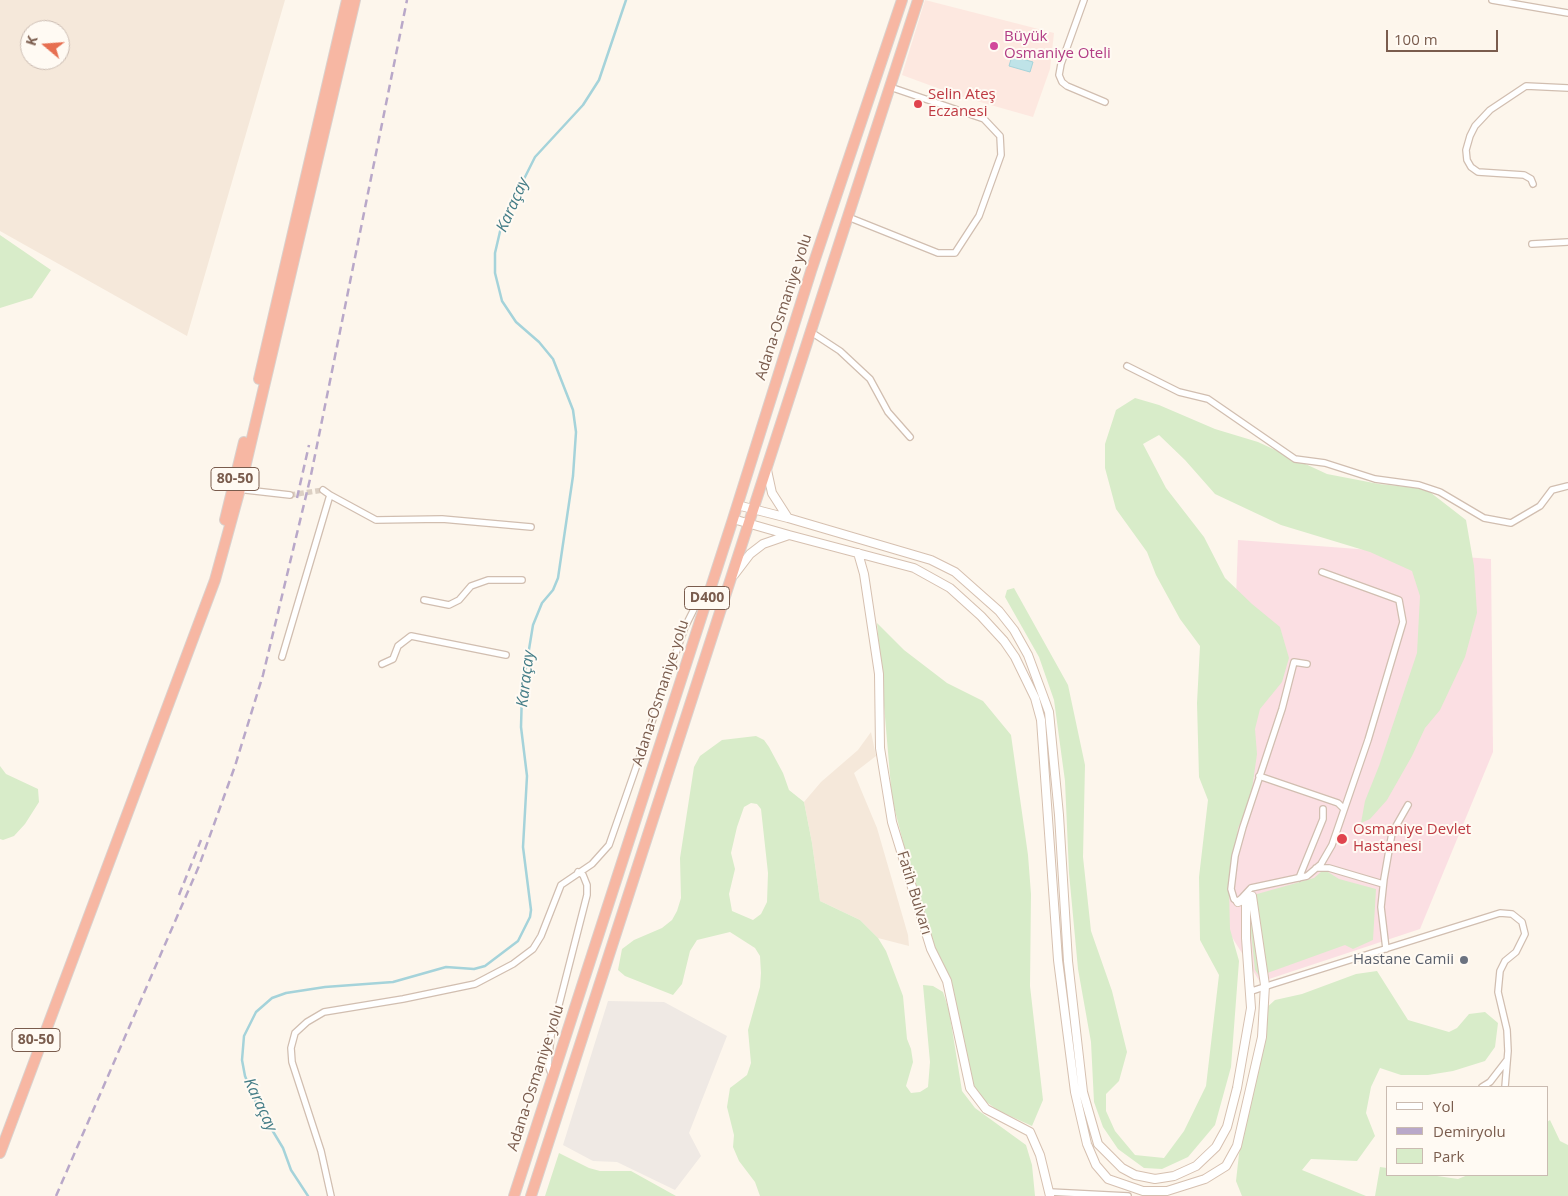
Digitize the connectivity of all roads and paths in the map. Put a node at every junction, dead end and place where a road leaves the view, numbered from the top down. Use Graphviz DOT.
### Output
graph roads {
  1 [pos="347,0"];
  2 [pos="355,0"];
  3 [pos="902,0"];
  4 [pos="918,0"];
  5 [pos="1084,0"];
  6 [pos="1492,0"];
  7 [pos="1568,13"];
  8 [pos="890,87"];
  9 [pos="1568,88"];
  10 [pos="1105,102"];
  11 [pos="1534,184"];
  12 [pos="848,217"];
  13 [pos="1568,242"];
  14 [pos="1532,244"];
  15 [pos="812,332"];
  16 [pos="1127,366"];
  17 [pos="910,437"];
  18 [pos="767,470"];
  19 [pos="1568,486"];
  20 [pos="236,489"];
  21 [pos="323,490"];
  22 [pos="290,495"];
  23 [pos="330,495"];
  24 [pos="737,505"];
  25 [pos="754,509"];
  26 [pos="788,518"];
  27 [pos="733,519"];
  28 [pos="750,524"];
  29 [pos="531,528"];
  30 [pos="789,535"];
  31 [pos="858,553"];
  32 [pos="1322,572"];
  33 [pos="522,580"];
  34 [pos="730,580"];
  35 [pos="710,590"];
  36 [pos="424,600"];
  37 [pos="506,654"];
  38 [pos="282,657"];
  39 [pos="382,664"];
  40 [pos="1307,664"];
  41 [pos="1259,776"];
  42 [pos="1408,805"];
  43 [pos="1323,809"];
  44 [pos="1344,809"];
  45 [pos="1316,868"];
  46 [pos="578,872"];
  47 [pos="1299,878"];
  48 [pos="1383,884"];
  49 [pos="1238,902"];
  50 [pos="1386,949"];
  51 [pos="1265,987"];
  52 [pos="1250,988"];
  53 [pos="1508,1058"];
  54 [pos="552,1076"];
  55 [pos="1484,1086"];
  56 [pos="1505,1086"];
  57 [pos="0,1139"];
  58 [pos="0,1153"];
  59 [pos="1050,1194"];
  60 [pos="1143,1194"];
  61 [pos="331,1196"];
  62 [pos="514,1196"];
  63 [pos="531,1196"];
  64 [pos="1128,1196"];
  1 -- 20 [label="highway, 80-50"];
  2 -- 20 [label="highway"];
  3 -- 24 [label="highway, Adana-Osmaniye yolu / D400"];
  4 -- 8 [label="highway, Adana-Osmaniye yolu / D400"];
  5 -- 10 [label="street"];
  6 -- 7 [label="street"];
  8 -- 12 [label="highway, Adana-Osmaniye yolu / D400"];
  8 -- 12 [label="street"];
  9 -- 11 [label="street"];
  12 -- 15 [label="highway, Adana-Osmaniye yolu / D400"];
  13 -- 14 [label="street"];
  15 -- 17 [label="street"];
  15 -- 18 [label="highway, Adana-Osmaniye yolu / D400"];
  16 -- 19 [label="street"];
  18 -- 25 [label="highway, Adana-Osmaniye yolu / D400"];
  18 -- 26 [label="street"];
  20 -- 22 [label="street"];
  20 -- 57 [label="highway, 80-50"];
  20 -- 58 [label="highway"];
  21 -- 23 [label="street"];
  23 -- 29 [label="street"];
  23 -- 38 [label="street"];
  24 -- 25 [label="street"];
  24 -- 27 [label="highway, Adana-Osmaniye yolu / D400"];
  25 -- 26 [label="street"];
  25 -- 28 [label="highway, Adana-Osmaniye yolu / D400"];
  26 -- 52 [label="street"];
  27 -- 28 [label="street"];
  27 -- 35 [label="highway, Adana-Osmaniye yolu / D400"];
  28 -- 30 [label="street"];
  28 -- 34 [label="highway, Adana-Osmaniye yolu / D400"];
  30 -- 31 [label="street"];
  30 -- 34 [label="street"];
  31 -- 59 [label="street, Fatih Bulvarı"];
  31 -- 60 [label="street"];
  32 -- 44 [label="street"];
  33 -- 36 [label="street"];
  34 -- 63 [label="highway, Adana-Osmaniye yolu / D400"];
  35 -- 46 [label="street"];
  35 -- 54 [label="highway, Adana-Osmaniye yolu / D400"];
  37 -- 39 [label="street"];
  40 -- 41 [label="street"];
  41 -- 44 [label="street"];
  41 -- 49 [label="street"];
  42 -- 48 [label="street"];
  43 -- 47 [label="street"];
  44 -- 45 [label="street"];
  45 -- 47 [label="street"];
  45 -- 48 [label="street"];
  46 -- 54 [label="street"];
  46 -- 61 [label="street"];
  47 -- 49 [label="street"];
  48 -- 50 [label="street"];
  49 -- 51 [label="street"];
  49 -- 52 [label="street"];
  50 -- 51 [label="street"];
  50 -- 53 [label="street"];
  51 -- 52 [label="street"];
  51 -- 60 [label="street"];
  53 -- 55 [label="street"];
  53 -- 56 [label="street"];
  54 -- 62 [label="highway, Adana-Osmaniye yolu / D400"];
  59 -- 64 [label="street"];
}
